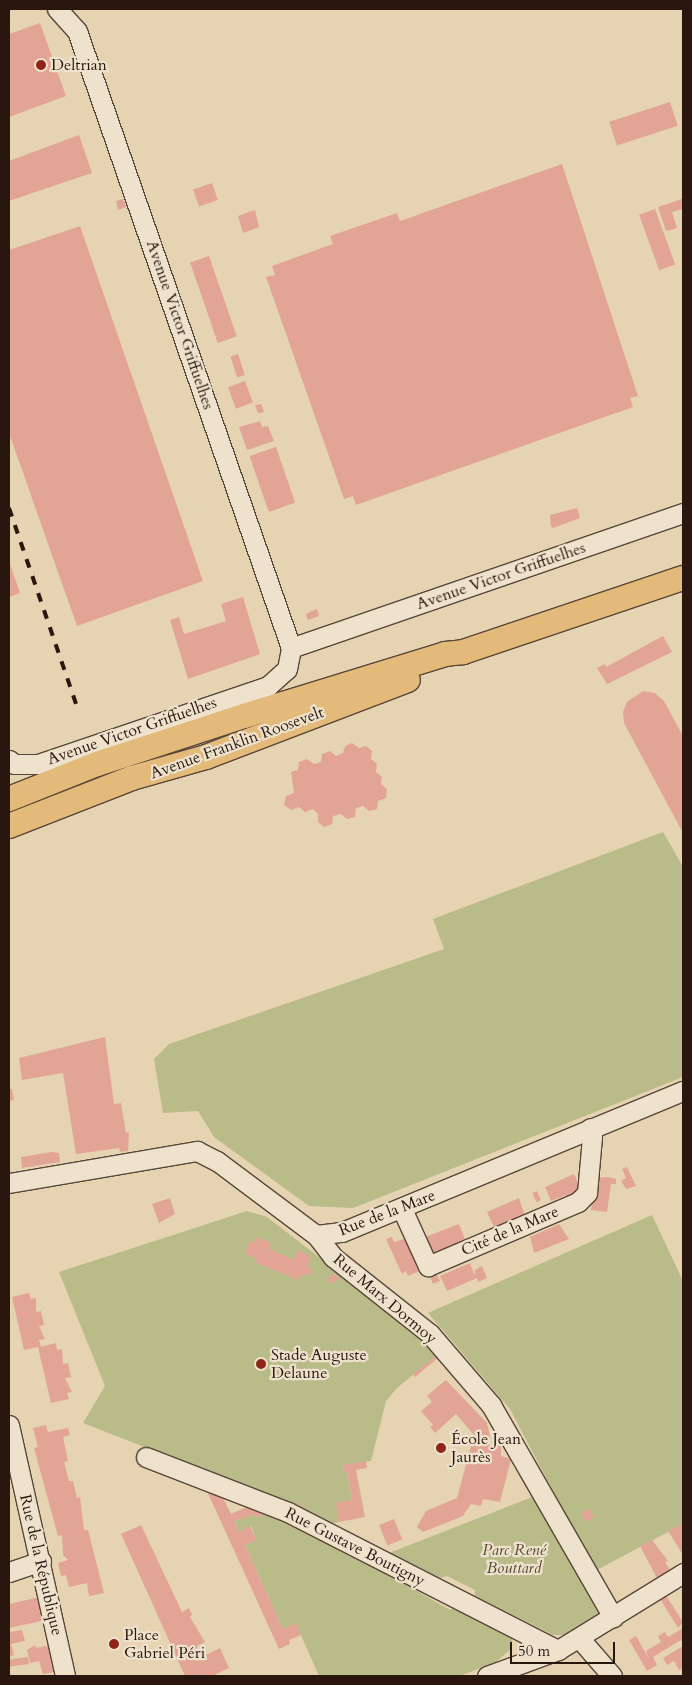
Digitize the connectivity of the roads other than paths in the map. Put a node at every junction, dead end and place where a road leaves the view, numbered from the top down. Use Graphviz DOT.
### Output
graph roads {
  1 [pos="57,9"];
  2 [pos="683,513"];
  3 [pos="683,578"];
  4 [pos="291,648"];
  5 [pos="463,652"];
  6 [pos="9,760"];
  7 [pos="9,799"];
  8 [pos="9,826"];
  9 [pos="683,1091"];
  10 [pos="590,1128"];
  11 [pos="9,1183"];
  12 [pos="402,1209"];
  13 [pos="316,1235"];
  14 [pos="9,1425"];
  15 [pos="146,1458"];
  16 [pos="41,1561"];
  17 [pos="9,1572"];
  18 [pos="683,1573"];
  19 [pos="613,1618"];
  20 [pos="580,1639"];
  21 [pos="558,1650"];
  22 [pos="66,1676"];
  23 [pos="487,1676"];
  24 [pos="612,1676"];
  1 -- 4 [label="street, Avenue Victor Griffuelhes"];
  2 -- 4 [label="street, Avenue Victor Griffuelhes"];
  3 -- 5 [label="main road, Avenue Franklin Roosevelt"];
  4 -- 6 [label="street, Avenue Victor Griffuelhes"];
  5 -- 7 [label="main road, Avenue Franklin Roosevelt"];
  5 -- 8 [label="main road, Avenue Franklin Roosevelt"];
  9 -- 10 [label="street, Rue de la Mare"];
  10 -- 12 [label="street, Rue de la Mare"];
  10 -- 12 [label="street, Cité de la Mare"];
  11 -- 13 [label="street, Rue de la Mare"];
  12 -- 13 [label="street, Rue de la Mare"];
  13 -- 19 [label="street, Rue Marx Dormoy"];
  14 -- 16 [label="street, Rue de la République"];
  15 -- 21 [label="street, Rue Gustave Boutigny"];
  16 -- 17 [label="street"];
  16 -- 22 [label="street, Rue de la République"];
  18 -- 19 [label="street"];
  19 -- 20 [label="street"];
  20 -- 21 [label="street"];
  20 -- 24 [label="street"];
  21 -- 23 [label="street"];
}
